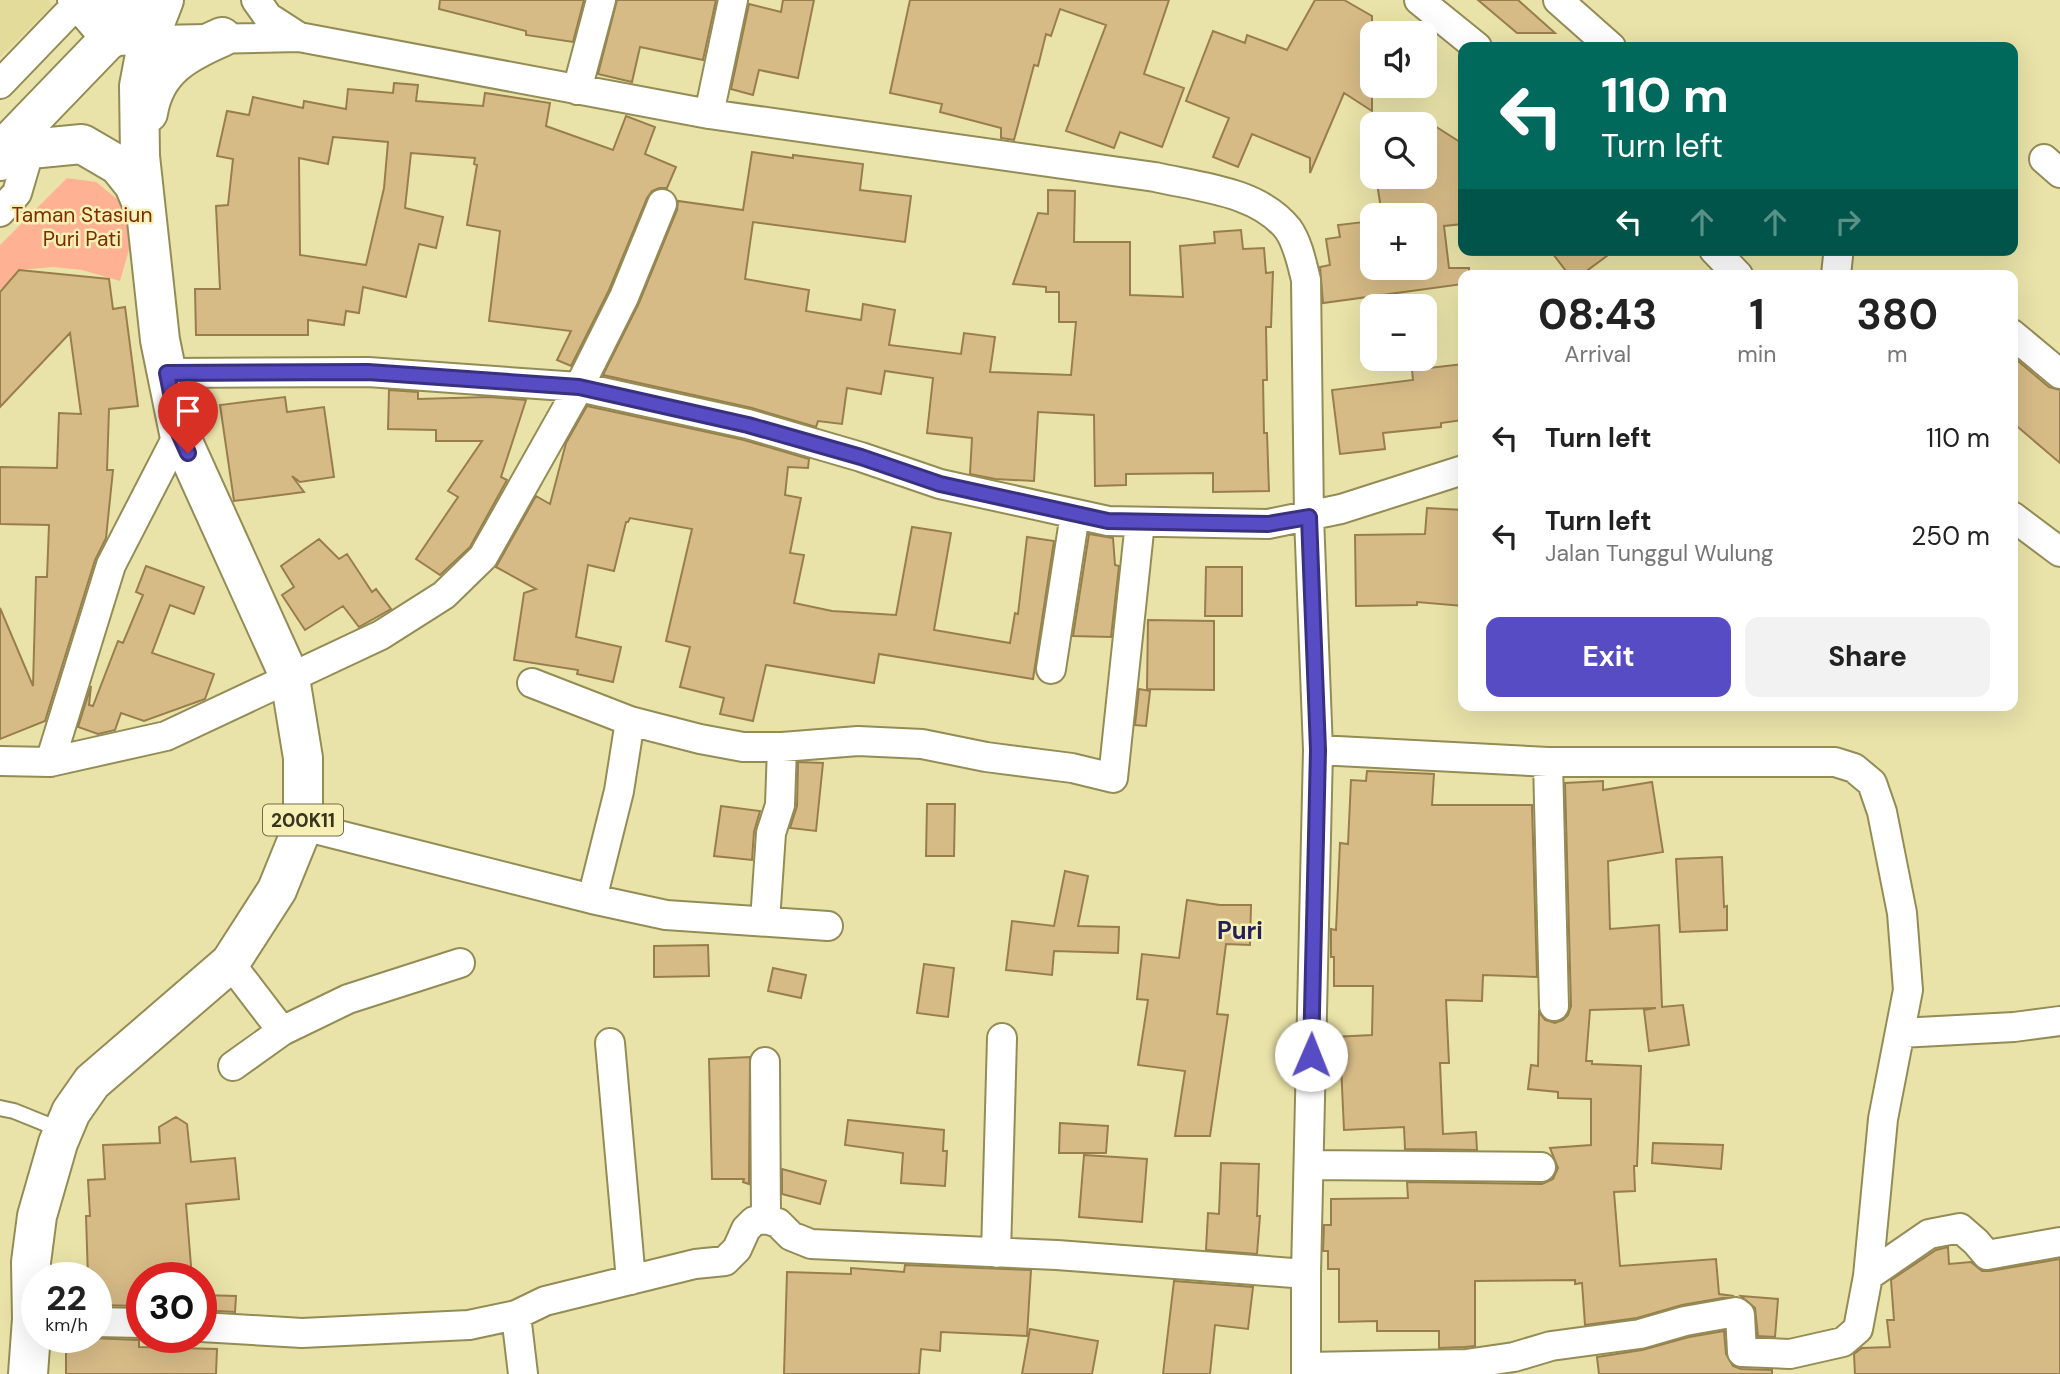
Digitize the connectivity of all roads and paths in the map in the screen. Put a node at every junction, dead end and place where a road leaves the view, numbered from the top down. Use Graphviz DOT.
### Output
graph roads {
  1 [pos="117,0"];
  2 [pos="162,0"];
  3 [pos="256,0"];
  4 [pos="601,0"];
  5 [pos="733,0"];
  6 [pos="1419,0"];
  7 [pos="1558,0"];
  8 [pos="77,2"];
  9 [pos="222,37"];
  10 [pos="299,37"];
  11 [pos="148,40"];
  12 [pos="107,41"];
  13 [pos="1471,42"];
  14 [pos="1605,42"];
  15 [pos="0,85"];
  16 [pos="577,90"];
  17 [pos="709,114"];
  18 [pos="10,154"];
  19 [pos="140,156"];
  20 [pos="662,204"];
  21 [pos="147,208"];
  22 [pos="0,212"];
  23 [pos="1720,256"];
  24 [pos="1733,270"];
  25 [pos="2018,339"];
  26 [pos="167,373"];
  27 [pos="2060,374"];
  28 [pos="579,387"];
  29 [pos="179,433"];
  30 [pos="1458,472"];
  31 [pos="1075,514"];
  32 [pos="1309,517"];
  33 [pos="2018,520"];
  34 [pos="1140,522"];
  35 [pos="2060,552"];
  36 [pos="1051,669"];
  37 [pos="290,678"];
  38 [pos="532,683"];
  39 [pos="630,721"];
  40 [pos="782,747"];
  41 [pos="1318,750"];
  42 [pos="0,761"];
  43 [pos="1548,761"];
  44 [pos="50,762"];
  45 [pos="303,826"];
  46 [pos="592,899"];
  47 [pos="765,921"];
  48 [pos="828,926"];
  49 [pos="230,963"];
  50 [pos="460,963"];
  51 [pos="1554,1006"];
  52 [pos="2060,1021"];
  53 [pos="282,1031"];
  54 [pos="1900,1033"];
  55 [pos="1002,1038"];
  56 [pos="610,1042"];
  57 [pos="765,1062"];
  58 [pos="233,1066"];
  59 [pos="0,1108"];
  60 [pos="63,1131"];
  61 [pos="1309,1166"];
  62 [pos="1541,1167"];
  63 [pos="766,1219"];
  64 [pos="2060,1242"];
  65 [pos="996,1253"];
  66 [pos="31,1262"];
  67 [pos="1306,1274"];
  68 [pos="1868,1276"];
  69 [pos="631,1280"];
  70 [pos="516,1315"];
  71 [pos="217,1328"];
  72 [pos="30,1353"];
  73 [pos="1791,1364"];
  74 [pos="1306,1370"];
  75 [pos="28,1374"];
  76 [pos="523,1374"];
  1 -- 12 [label="main road"];
  2 -- 11 [label="main road"];
  2 -- 12 [label="main road"];
  3 -- 10 [label="street"];
  4 -- 16 [label="street"];
  5 -- 17 [label="street"];
  6 -- 13 [label="street"];
  7 -- 14 [label="street"];
  8 -- 12 [label="street"];
  8 -- 15 [label="street"];
  9 -- 10 [label="street"];
  9 -- 11 [label="street"];
  9 -- 19 [label="main road"];
  10 -- 16 [label="street"];
  11 -- 12 [label="street"];
  11 -- 19 [label="main road"];
  12 -- 18 [label="main road"];
  16 -- 17 [label="street"];
  17 -- 32 [label="street"];
  18 -- 21 [label="main road"];
  18 -- 22 [label="street"];
  19 -- 21 [label="main road"];
  20 -- 28 [label="street"];
  21 -- 26 [label="main road, 200K11"];
  23 -- 24 [label="street"];
  25 -- 27 [label="street"];
  26 -- 28 [label="street"];
  26 -- 29 [label="main road, 200K11"];
  28 -- 31 [label="street"];
  28 -- 37 [label="street"];
  29 -- 37 [label="main road, 200K11"];
  29 -- 44 [label="street"];
  30 -- 32 [label="street"];
  31 -- 34 [label="street"];
  31 -- 36 [label="street"];
  32 -- 34 [label="street"];
  32 -- 41 [label="street"];
  33 -- 35 [label="street"];
  34 -- 40 [label="street"];
  37 -- 44 [label="street"];
  37 -- 45 [label="main road, 200K11"];
  38 -- 39 [label="street"];
  39 -- 40 [label="street"];
  39 -- 46 [label="street"];
  40 -- 47 [label="street"];
  41 -- 43 [label="street"];
  41 -- 61 [label="street"];
  42 -- 44 [label="street"];
  43 -- 51 [label="street"];
  43 -- 54 [label="street"];
  45 -- 46 [label="street"];
  45 -- 49 [label="main road, 200K11"];
  46 -- 47 [label="street"];
  47 -- 48 [label="street"];
  49 -- 53 [label="street"];
  49 -- 60 [label="main road, 200K11"];
  50 -- 53 [label="street"];
  52 -- 54 [label="street"];
  53 -- 58 [label="street"];
  54 -- 68 [label="street"];
  55 -- 65 [label="street"];
  56 -- 69 [label="street"];
  57 -- 63 [label="street"];
  59 -- 60 [label="lane"];
  60 -- 66 [label="main road, 200K11"];
  61 -- 62 [label="street"];
  61 -- 67 [label="street"];
  63 -- 65 [label="street"];
  63 -- 69 [label="street"];
  64 -- 68 [label="street"];
  65 -- 67 [label="street"];
  67 -- 74 [label="street"];
  68 -- 73 [label="street"];
  69 -- 70 [label="street"];
  70 -- 71 [label="street"];
  70 -- 76 [label="street"];
  72 -- 75 [label="main road, 200K11"];
  73 -- 74 [label="street"];
}
